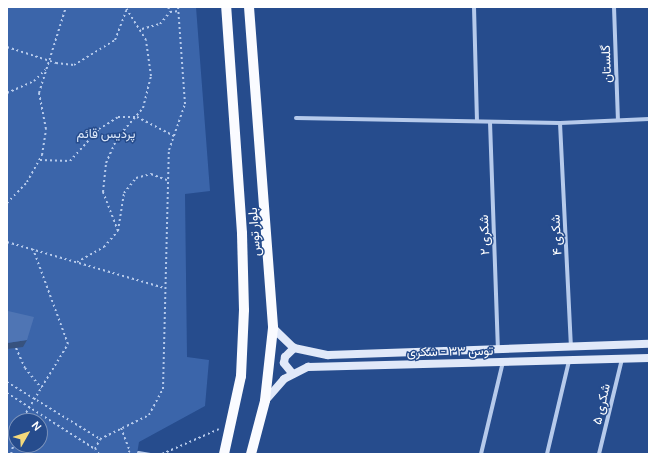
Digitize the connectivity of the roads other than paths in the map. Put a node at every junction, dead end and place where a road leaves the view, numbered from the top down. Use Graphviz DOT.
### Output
graph roads {
  1 [pos="226,7"];
  2 [pos="249,7"];
  3 [pos="474,7"];
  4 [pos="614,7"];
  5 [pos="296,118"];
  6 [pos="649,119"];
  7 [pos="618,120"];
  8 [pos="477,121"];
  9 [pos="490,122"];
  10 [pos="560,123"];
  11 [pos="273,328"];
  12 [pos="649,344"];
  13 [pos="571,345"];
  14 [pos="498,347"];
  15 [pos="294,348"];
  16 [pos="622,358"];
  17 [pos="649,358"];
  18 [pos="569,361"];
  19 [pos="503,362"];
  20 [pos="292,373"];
  21 [pos="264,401"];
  22 [pos="138,452"];
  23 [pos="150,454"];
  24 [pos="224,454"];
  25 [pos="251,454"];
  26 [pos="481,454"];
  27 [pos="547,454"];
  28 [pos="599,454"];
  1 -- 24 [label="main road, بلوار توس"];
  2 -- 11 [label="main road, بلوار توس"];
  3 -- 8 [label="street"];
  4 -- 7 [label="street, گلستان"];
  5 -- 8 [label="street"];
  6 -- 7 [label="street"];
  7 -- 10 [label="street"];
  8 -- 9 [label="street"];
  9 -- 10 [label="street"];
  9 -- 14 [label="street, شکری ۲"];
  10 -- 13 [label="street, شکری ۴"];
  11 -- 15 [label="street"];
  11 -- 21 [label="main road, بلوار توس"];
  12 -- 13 [label="street, توس ۳۳ - شکری"];
  13 -- 14 [label="street, توس ۳۳ - شکری"];
  14 -- 15 [label="street, توس ۳۳ - شکری"];
  15 -- 20 [label="street"];
  16 -- 17 [label="street, توس ۳۳ - شکری"];
  16 -- 18 [label="street, توس ۳۳ - شکری"];
  16 -- 28 [label="street, شکری ۵"];
  18 -- 19 [label="street, توس ۳۳ - شکری"];
  18 -- 27 [label="street"];
  19 -- 20 [label="street, توس ۳۳ - شکری"];
  19 -- 26 [label="street"];
  20 -- 21 [label="street"];
  21 -- 25 [label="main road, بلوار توس"];
  22 -- 23 [label="lane"];
}
